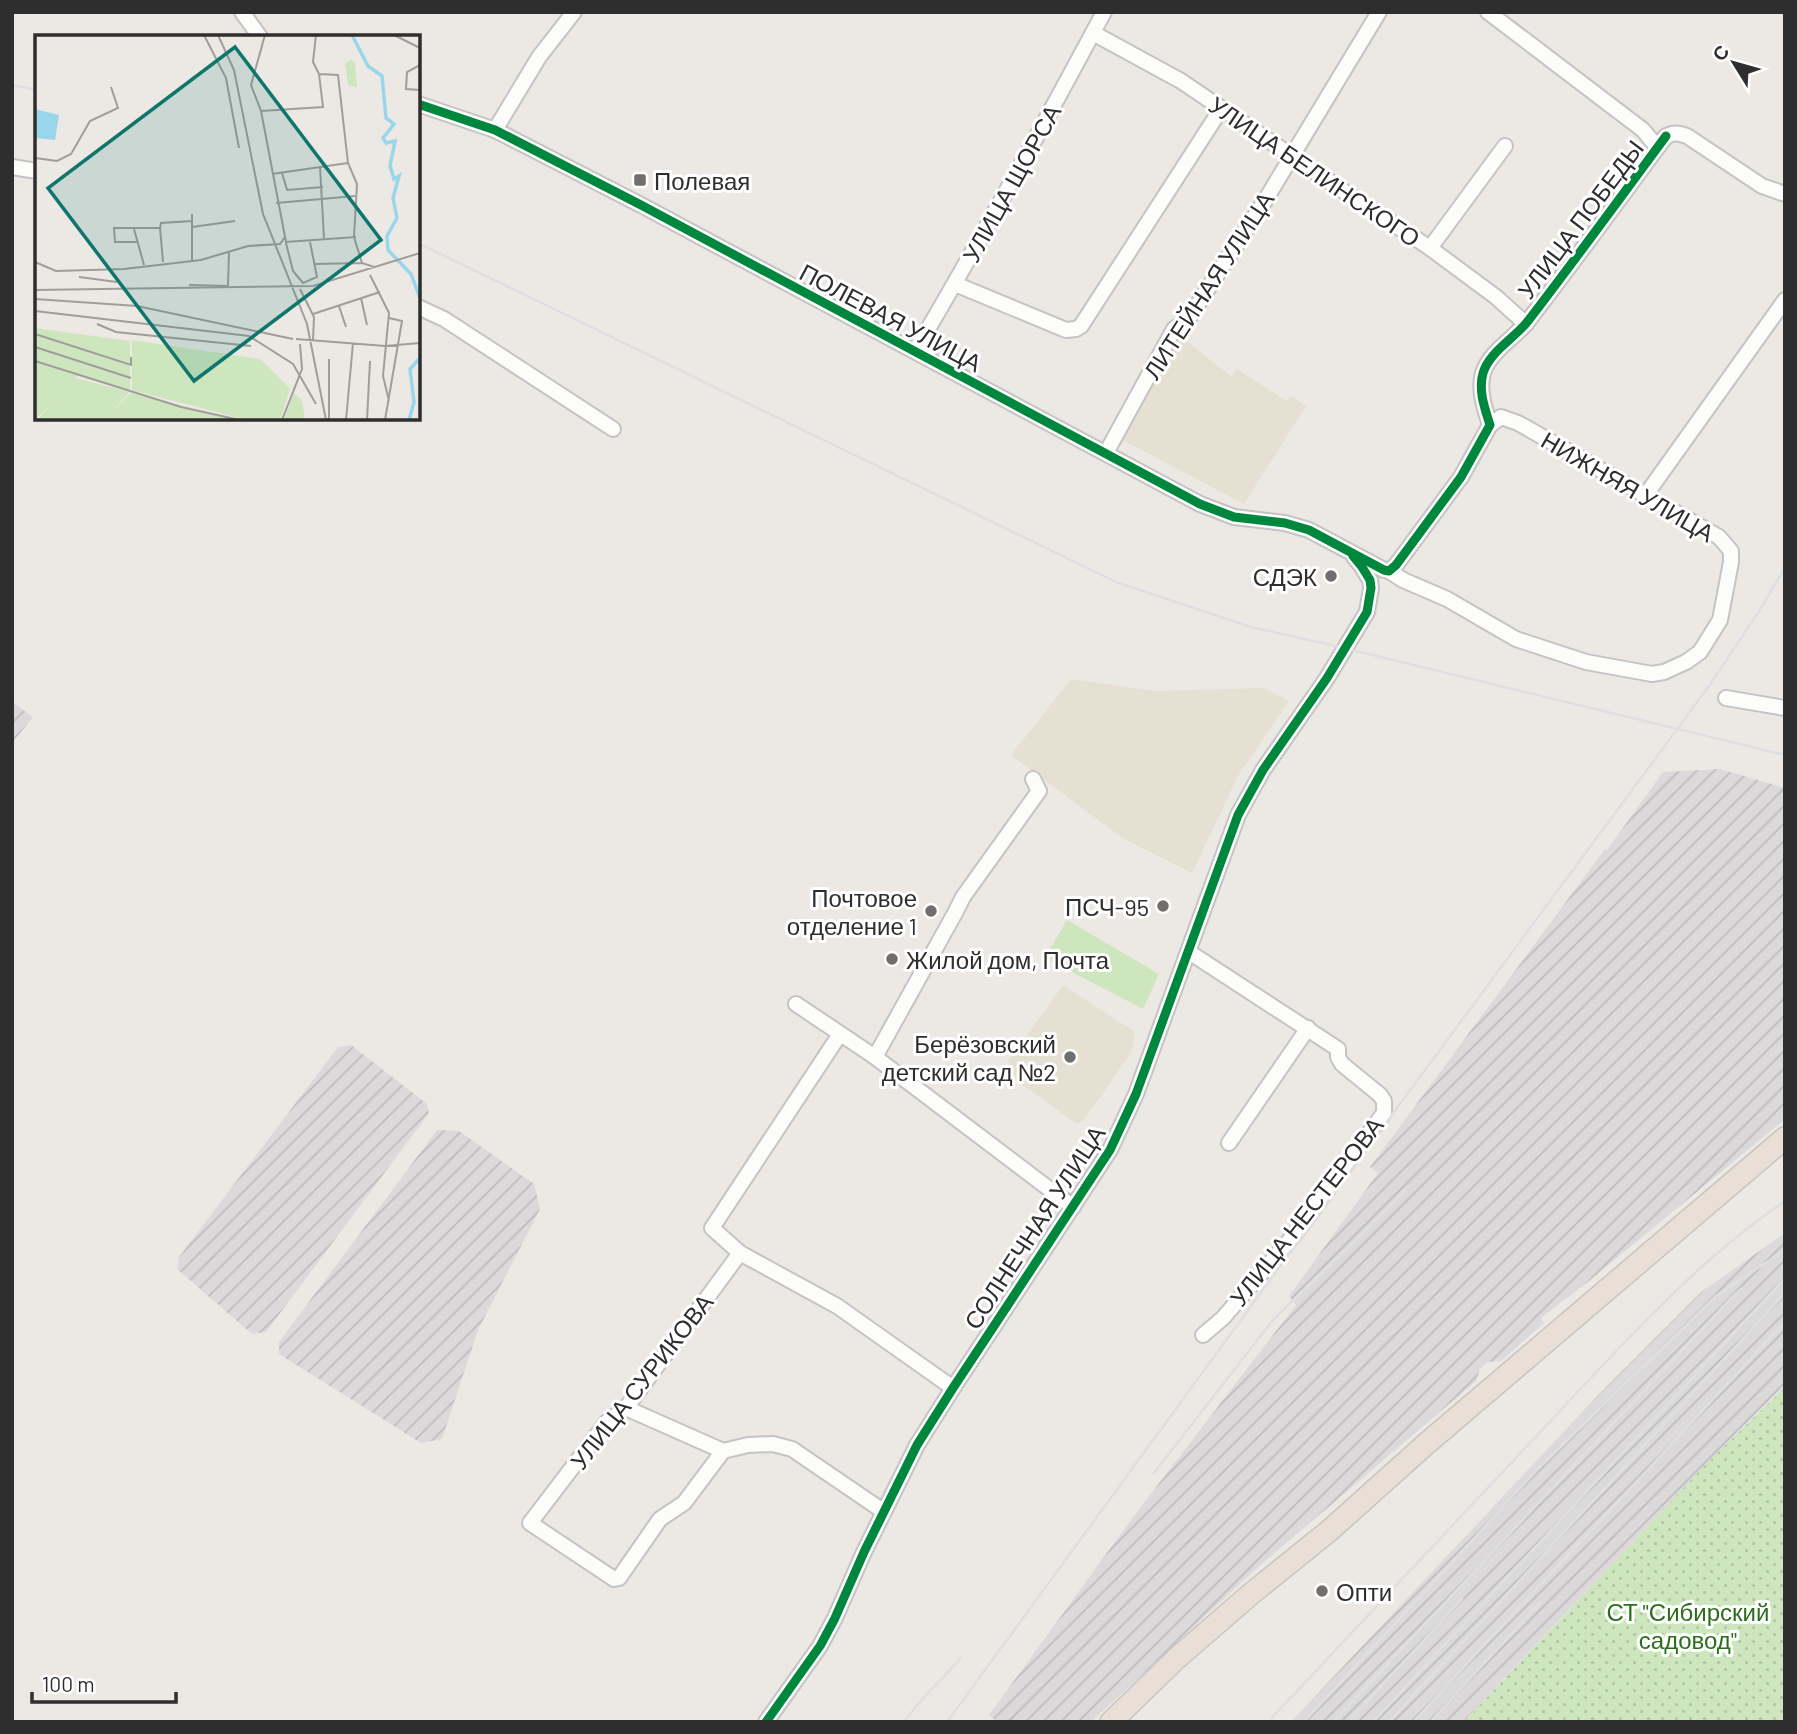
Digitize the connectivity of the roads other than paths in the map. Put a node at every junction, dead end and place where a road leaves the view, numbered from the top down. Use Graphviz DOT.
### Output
graph roads {
  1 [pos="242,12"];
  2 [pos="574,12"];
  3 [pos="1104,12"];
  4 [pos="1379,12"];
  5 [pos="1488,12"];
  6 [pos="1093,33"];
  7 [pos="259,35"];
  8 [pos="420,105"];
  9 [pos="1222,109"];
  10 [pos="495,130"];
  11 [pos="1662,142"];
  12 [pos="1505,146"];
  13 [pos="1291,156"];
  14 [pos="12,167"];
  15 [pos="35,171"];
  16 [pos="1785,194"];
  17 [pos="1430,248"];
  18 [pos="955,284"];
  19 [pos="1785,300"];
  20 [pos="420,308"];
  21 [pos="1526,324"];
  22 [pos="915,351"];
  23 [pos="1490,425"];
  24 [pos="612,429"];
  25 [pos="1106,453"];
  26 [pos="1645,496"];
  27 [pos="1348,552"];
  28 [pos="1389,571"];
  29 [pos="1652,674"];
  30 [pos="1726,698"];
  31 [pos="1785,708"];
  32 [pos="1033,779"];
  33 [pos="1189,952"];
  34 [pos="796,1004"];
  35 [pos="1308,1028"];
  36 [pos="840,1034"];
  37 [pos="874,1057"];
  38 [pos="1785,1138"];
  39 [pos="1229,1143"];
  40 [pos="1073,1207"];
  41 [pos="740,1253"];
  42 [pos="1203,1335"];
  43 [pos="953,1388"];
  44 [pos="625,1408"];
  45 [pos="723,1451"];
  46 [pos="883,1511"];
  47 [pos="766,1722"];
  48 [pos="1111,1722"];
  1 -- 7 [label="street"];
  2 -- 10 [label="street"];
  3 -- 6 [label="street, УЛИЦА ЩОРСА"];
  4 -- 13 [label="street, ЛИТЕЙНАЯ УЛИЦА"];
  5 -- 11 [label="street"];
  6 -- 9 [label="street, УЛИЦА БЕЛИНСКОГО"];
  6 -- 18 [label="street, УЛИЦА ЩОРСА"];
  8 -- 10 [label="street, ПОЛЕВАЯ УЛИЦА"];
  9 -- 13 [label="street, УЛИЦА БЕЛИНСКОГО"];
  9 -- 18 [label="street"];
  10 -- 22 [label="street, ПОЛЕВАЯ УЛИЦА"];
  11 -- 16 [label="street"];
  11 -- 21 [label="street, УЛИЦА ПОБЕДЫ"];
  12 -- 17 [label="street"];
  13 -- 17 [label="street, УЛИЦА БЕЛИНСКОГО"];
  13 -- 25 [label="street, ЛИТЕЙНАЯ УЛИЦА"];
  14 -- 15 [label="street"];
  17 -- 21 [label="street, УЛИЦА БЕЛИНСКОГО"];
  18 -- 22 [label="street, УЛИЦА ЩОРСА"];
  19 -- 26 [label="street"];
  20 -- 24 [label="street"];
  21 -- 23 [label="street, УЛИЦА ПОБЕДЫ"];
  22 -- 25 [label="street, ПОЛЕВАЯ УЛИЦА"];
  23 -- 26 [label="street, НИЖНЯЯ УЛИЦА"];
  23 -- 28 [label="street"];
  25 -- 27 [label="street, ПОЛЕВАЯ УЛИЦА"];
  26 -- 29 [label="street, НИЖНЯЯ УЛИЦА"];
  27 -- 28 [label="street, ПОЛЕВАЯ УЛИЦА"];
  27 -- 33 [label="street, СОЛНЕЧНАЯ УЛИЦА"];
  28 -- 29 [label="street, ПОЛЕВАЯ УЛИЦА"];
  30 -- 31 [label="street"];
  32 -- 37 [label="street"];
  33 -- 35 [label="street, УЛИЦА НЕСТЕРОВА"];
  33 -- 40 [label="street, СОЛНЕЧНАЯ УЛИЦА"];
  34 -- 36 [label="street"];
  35 -- 39 [label="street"];
  35 -- 42 [label="street, УЛИЦА НЕСТЕРОВА"];
  36 -- 37 [label="street"];
  36 -- 41 [label="street"];
  37 -- 40 [label="street"];
  38 -- 48 [label="highway"];
  40 -- 43 [label="street, СОЛНЕЧНАЯ УЛИЦА"];
  41 -- 43 [label="street"];
  41 -- 44 [label="street, УЛИЦА СУРИКОВА"];
  43 -- 46 [label="street, СОЛНЕЧНАЯ УЛИЦА"];
  44 -- 45 [label="street"];
  44 -- 45 [label="street, УЛИЦА СУРИКОВА"];
  45 -- 46 [label="street"];
  46 -- 47 [label="street, СОЛНЕЧНАЯ УЛИЦА"];
}
